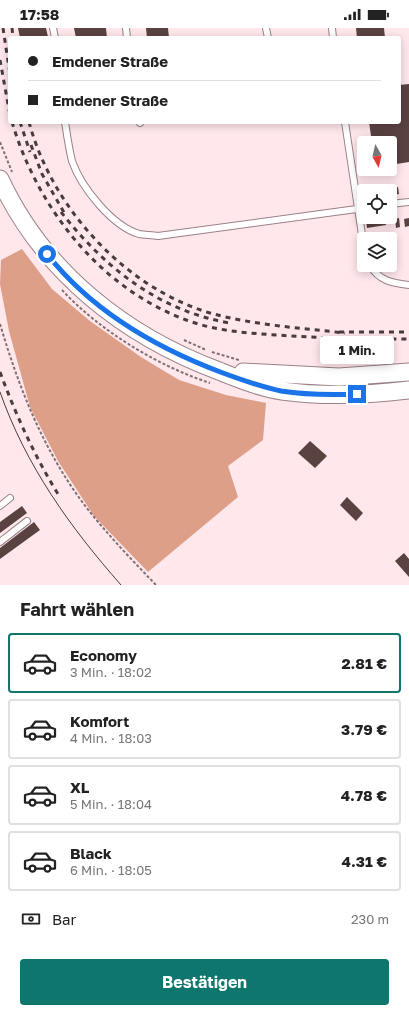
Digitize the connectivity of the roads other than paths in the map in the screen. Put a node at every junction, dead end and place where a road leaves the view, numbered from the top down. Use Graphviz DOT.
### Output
graph roads {
  1 [pos="65,124"];
  2 [pos="345,124"];
  3 [pos="8,179"];
  4 [pos="357,187"];
  5 [pos="409,202"];
  6 [pos="397,203"];
  7 [pos="357,209"];
  8 [pos="375,272"];
  9 [pos="409,285"];
  10 [pos="207,367"];
  11 [pos="409,372"];
  12 [pos="409,390"];
  13 [pos="10,498"];
  14 [pos="0,506"];
  15 [pos="27,521"];
  16 [pos="0,542"];
  1 -- 7 [label="lane"];
  2 -- 4 [label="lane"];
  3 -- 10 [label="street"];
  5 -- 6 [label="lane"];
  8 -- 9 [label="lane"];
  10 -- 11 [label="street"];
  10 -- 12 [label="street"];
  13 -- 14 [label="lane"];
  15 -- 16 [label="lane"];
}
